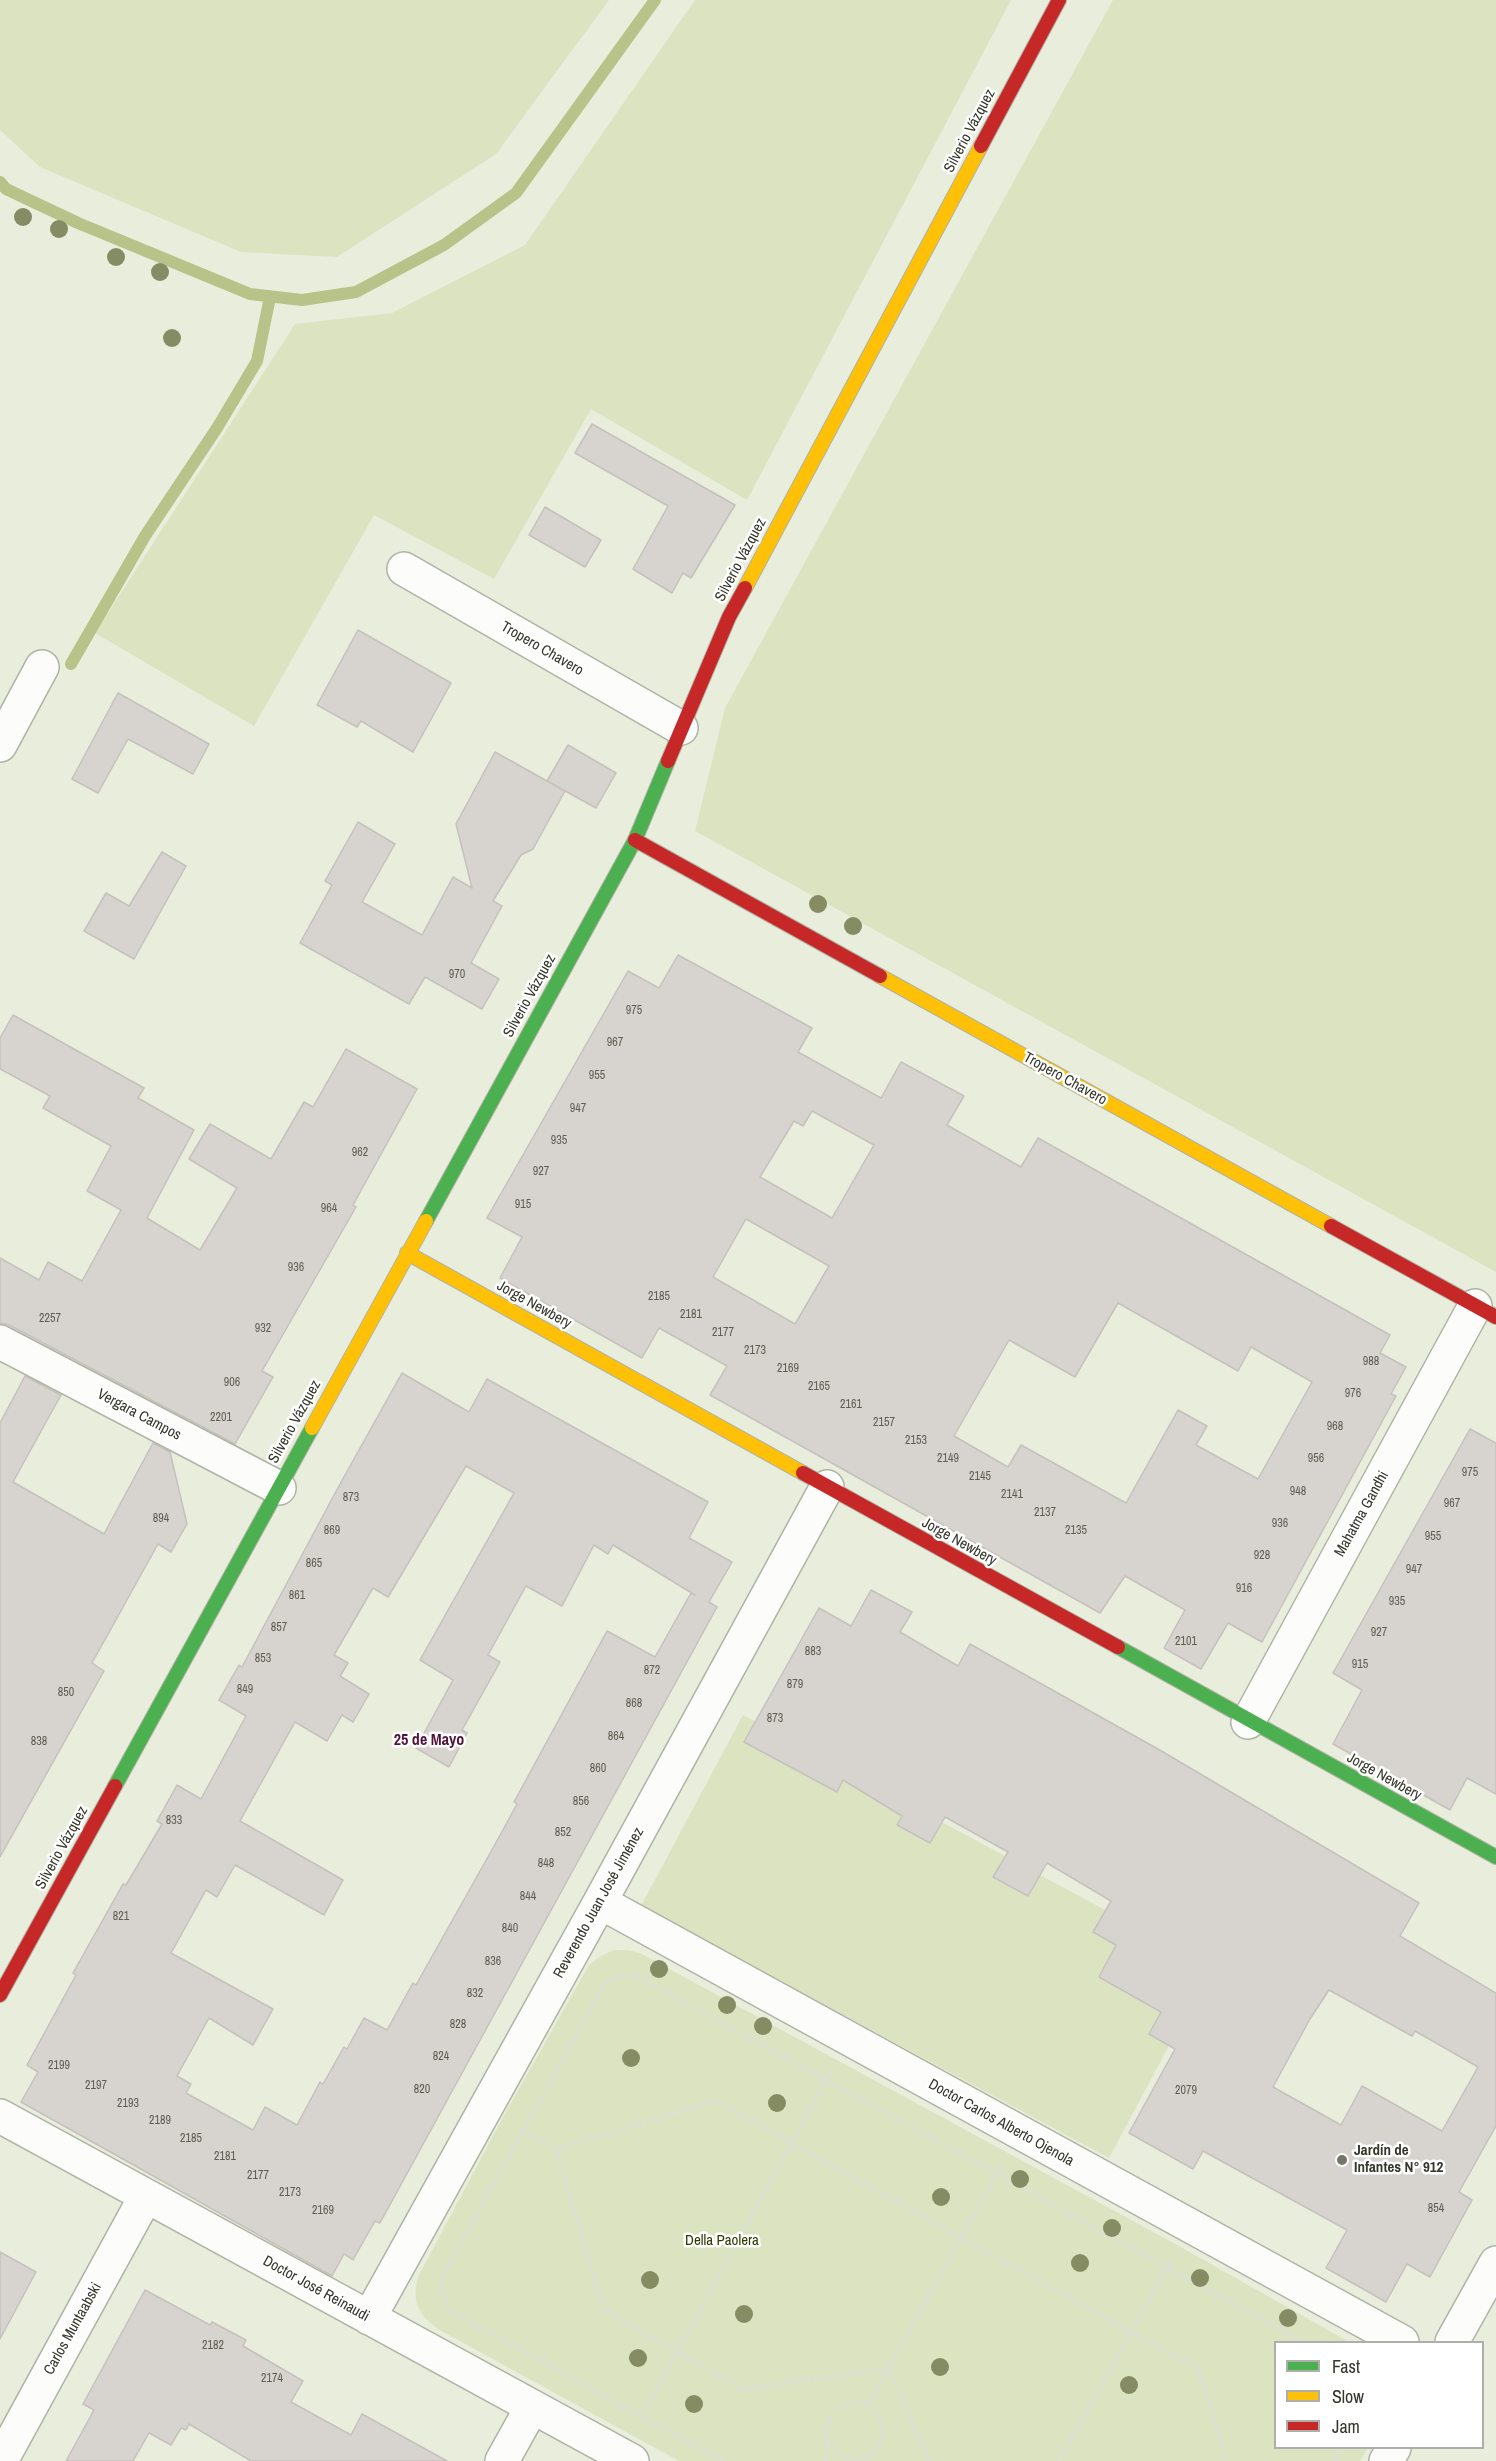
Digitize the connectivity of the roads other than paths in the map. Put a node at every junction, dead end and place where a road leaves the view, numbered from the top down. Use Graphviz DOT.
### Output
graph roads {
  1 [pos="1059,0"];
  2 [pos="404,569"];
  3 [pos="42,667"];
  4 [pos="681,728"];
  5 [pos="0,745"];
  6 [pos="635,840"];
  7 [pos="406,1253"];
  8 [pos="1486,1312"];
  9 [pos="0,1342"];
  10 [pos="827,1487"];
  11 [pos="279,1488"];
  12 [pos="1248,1722"];
  13 [pos="1496,1857"];
  14 [pos="600,1902"];
  15 [pos="0,1995"];
  16 [pos="0,2116"];
  17 [pos="146,2196"];
  18 [pos="1496,2263"];
  19 [pos="369,2318"];
  20 [pos="1398,2341"];
  21 [pos="1453,2341"];
  22 [pos="532,2407"];
  23 [pos="626,2458"];
  24 [pos="1,2461"];
  25 [pos="502,2461"];
  1 -- 4 [label="street, Silverio Vázquez"];
  2 -- 4 [label="street, Tropero Chavero"];
  3 -- 5 [label="street"];
  4 -- 6 [label="street, Silverio Vázquez"];
  6 -- 7 [label="street, Silverio Vázquez"];
  6 -- 8 [label="street, Tropero Chavero"];
  7 -- 10 [label="street, Jorge Newbery"];
  7 -- 11 [label="street, Silverio Vázquez"];
  8 -- 12 [label="street, Mahatma Gandhi"];
  9 -- 11 [label="street, Vergara Campos"];
  10 -- 12 [label="street, Jorge Newbery"];
  10 -- 14 [label="street, Reverendo Juan José Jiménez"];
  11 -- 15 [label="street, Silverio Vázquez"];
  12 -- 13 [label="street, Jorge Newbery"];
  14 -- 19 [label="street, Reverendo Juan José Jiménez"];
  14 -- 20 [label="street, Doctor Carlos Alberto Ojenola"];
  16 -- 17 [label="street, Doctor José Reinaudi"];
  17 -- 19 [label="street, Doctor José Reinaudi"];
  17 -- 24 [label="street, Carlos Muntaabski"];
  18 -- 21 [label="street"];
  19 -- 22 [label="street, Doctor José Reinaudi"];
  22 -- 23 [label="street, Doctor José Reinaudi"];
  22 -- 25 [label="street"];
}
